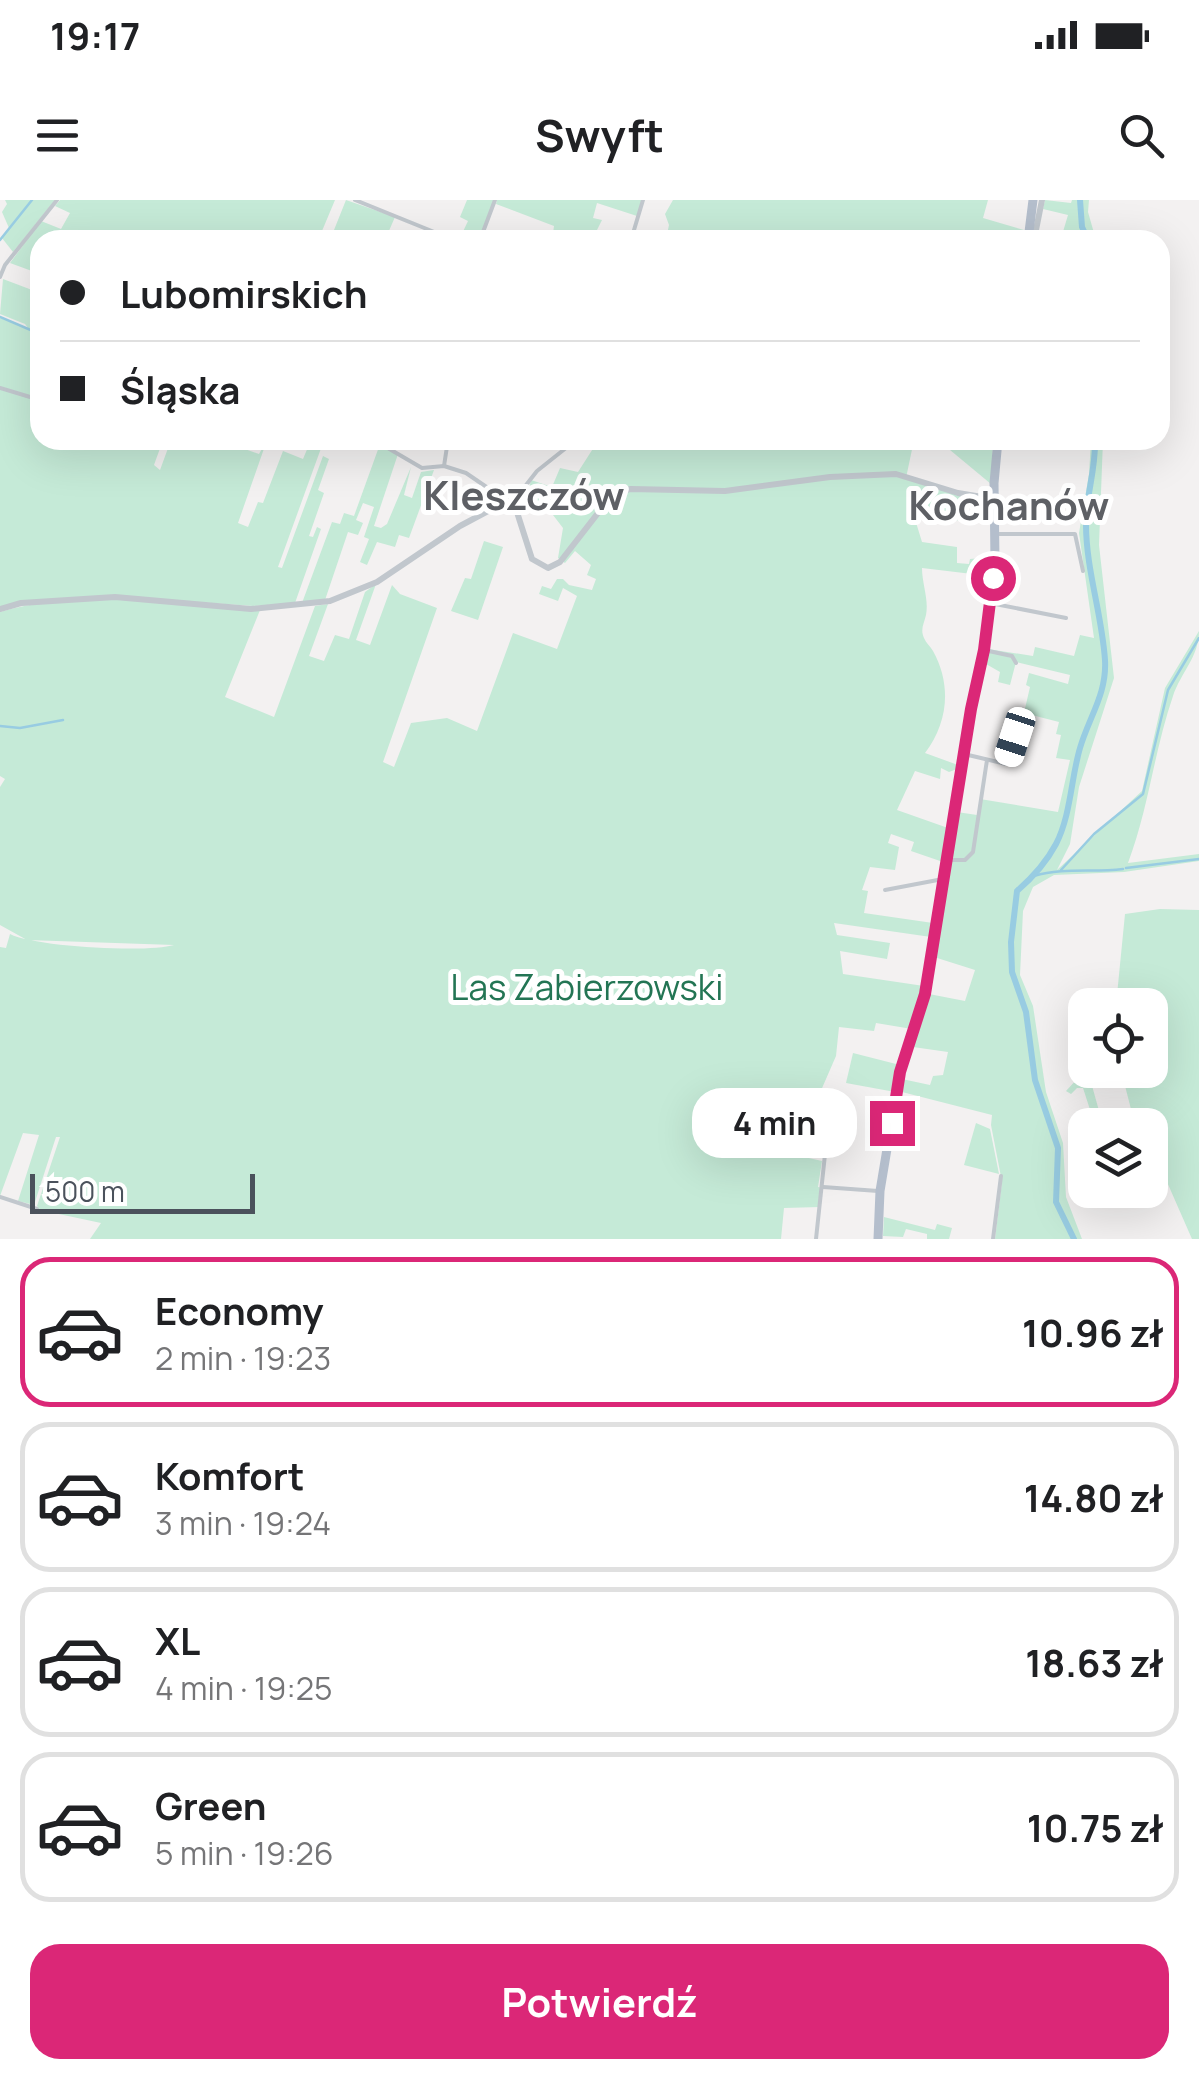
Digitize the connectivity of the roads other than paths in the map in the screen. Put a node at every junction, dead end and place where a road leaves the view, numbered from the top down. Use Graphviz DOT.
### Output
graph roads {
  1 [pos="57,200"];
  2 [pos="355,200"];
  3 [pos="496,200"];
  4 [pos="643,200"];
  5 [pos="1033,200"];
  6 [pos="1042,200"];
  7 [pos="33,230"];
  8 [pos="429,230"];
  9 [pos="484,230"];
  10 [pos="634,230"];
  11 [pos="1032,230"];
  12 [pos="1034,230"];
  13 [pos="30,233"];
  14 [pos="0,276"];
  15 [pos="0,388"];
  16 [pos="30,397"];
  17 [pos="391,450"];
  18 [pos="446,450"];
  19 [pos="563,450"];
  20 [pos="997,450"];
  21 [pos="444,466"];
  22 [pos="994,499"];
  23 [pos="509,502"];
  24 [pos="995,534"];
  25 [pos="1083,571"];
  26 [pos="990,603"];
  27 [pos="0,609"];
  28 [pos="1066,618"];
  29 [pos="984,650"];
  30 [pos="1016,663"];
  31 [pos="1022,714"];
  32 [pos="964,754"];
  33 [pos="987,760"];
  34 [pos="946,859"];
  35 [pos="943,878"];
  36 [pos="884,890"];
  37 [pos="826,1146"];
  38 [pos="1001,1176"];
  39 [pos="823,1188"];
  40 [pos="880,1191"];
  41 [pos="0,1197"];
  42 [pos="38,1208"];
  43 [pos="816,1239"];
  44 [pos="878,1239"];
  45 [pos="993,1239"];
  1 -- 7 [label="street"];
  2 -- 8 [label="street"];
  3 -- 9 [label="street"];
  4 -- 10 [label="street"];
  5 -- 11 [label="main road"];
  6 -- 12 [label="street"];
  13 -- 14 [label="street"];
  15 -- 16 [label="street"];
  17 -- 21 [label="street"];
  18 -- 21 [label="street"];
  19 -- 23 [label="street"];
  20 -- 22 [label="main road"];
  21 -- 23 [label="street"];
  22 -- 23 [label="street"];
  22 -- 24 [label="main road"];
  23 -- 27 [label="street"];
  24 -- 25 [label="street"];
  24 -- 26 [label="main road"];
  26 -- 28 [label="street"];
  26 -- 29 [label="main road"];
  29 -- 30 [label="street"];
  29 -- 32 [label="main road"];
  31 -- 33 [label="street"];
  32 -- 33 [label="street"];
  32 -- 34 [label="main road"];
  33 -- 34 [label="street"];
  34 -- 35 [label="main road"];
  35 -- 36 [label="street"];
  35 -- 40 [label="main road"];
  37 -- 39 [label="street"];
  38 -- 45 [label="street"];
  39 -- 40 [label="street"];
  39 -- 43 [label="street"];
  40 -- 44 [label="main road"];
  41 -- 42 [label="street"];
}
